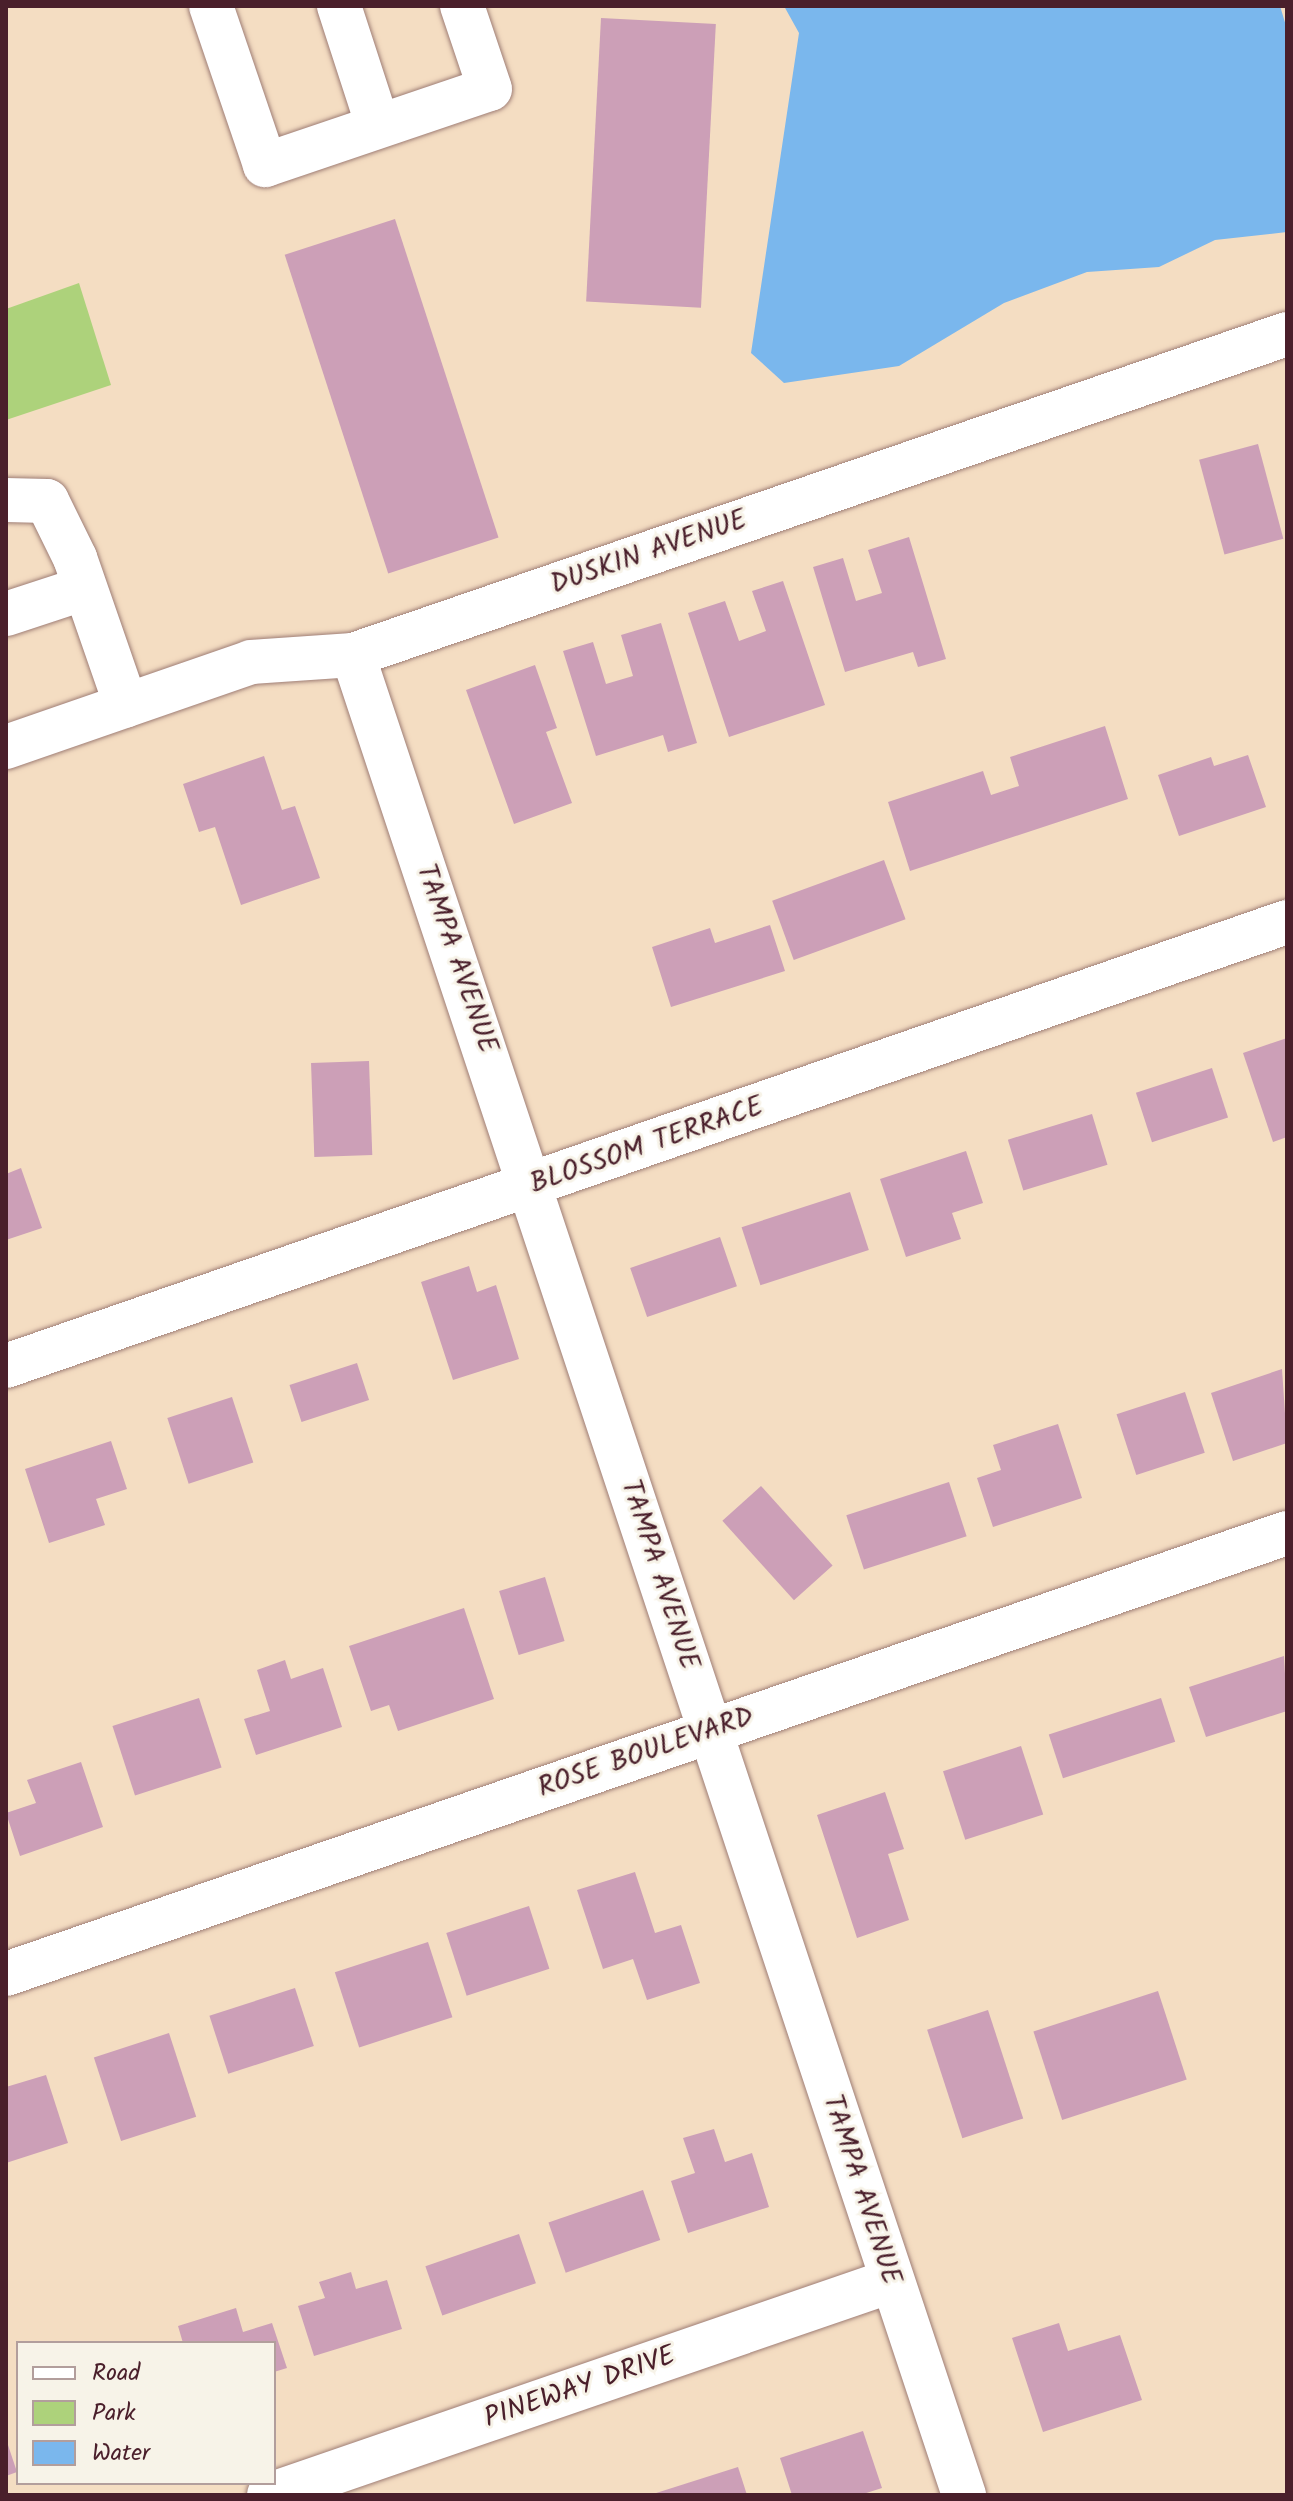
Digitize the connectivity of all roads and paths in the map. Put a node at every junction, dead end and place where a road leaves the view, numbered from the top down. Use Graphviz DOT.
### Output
graph roads {
  1 [pos="211,6"];
  2 [pos="339,6"];
  3 [pos="462,6"];
  4 [pos="378,126"];
  5 [pos="1287,334"];
  6 [pos="6,500"];
  7 [pos="85,588"];
  8 [pos="6,614"];
  9 [pos="353,655"];
  10 [pos="126,705"];
  11 [pos="6,747"];
  12 [pos="1287,922"];
  13 [pos="533,1186"];
  14 [pos="6,1366"];
  15 [pos="1287,1533"];
  16 [pos="710,1731"];
  17 [pos="6,1974"];
  18 [pos="891,2281"];
  19 [pos="269,2495"];
  20 [pos="964,2495"];
  1 -- 4 [label="street"];
  2 -- 4 [label="street"];
  3 -- 4 [label="street"];
  5 -- 9 [label="street, DUSKIN AVENUE"];
  6 -- 7 [label="street"];
  7 -- 8 [label="street"];
  7 -- 10 [label="street"];
  9 -- 10 [label="street, DUSKIN AVENUE"];
  9 -- 13 [label="street, TAMPA AVENUE"];
  10 -- 11 [label="street, DUSKIN AVENUE"];
  12 -- 13 [label="street, BLOSSOM TERRACE"];
  13 -- 14 [label="street, BLOSSOM TERRACE"];
  13 -- 16 [label="street, TAMPA AVENUE"];
  15 -- 16 [label="street, ROSE BOULEVARD"];
  16 -- 17 [label="street, ROSE BOULEVARD"];
  16 -- 18 [label="street, TAMPA AVENUE"];
  18 -- 19 [label="street, PINEWAY DRIVE"];
  18 -- 20 [label="street, TAMPA AVENUE"];
}
